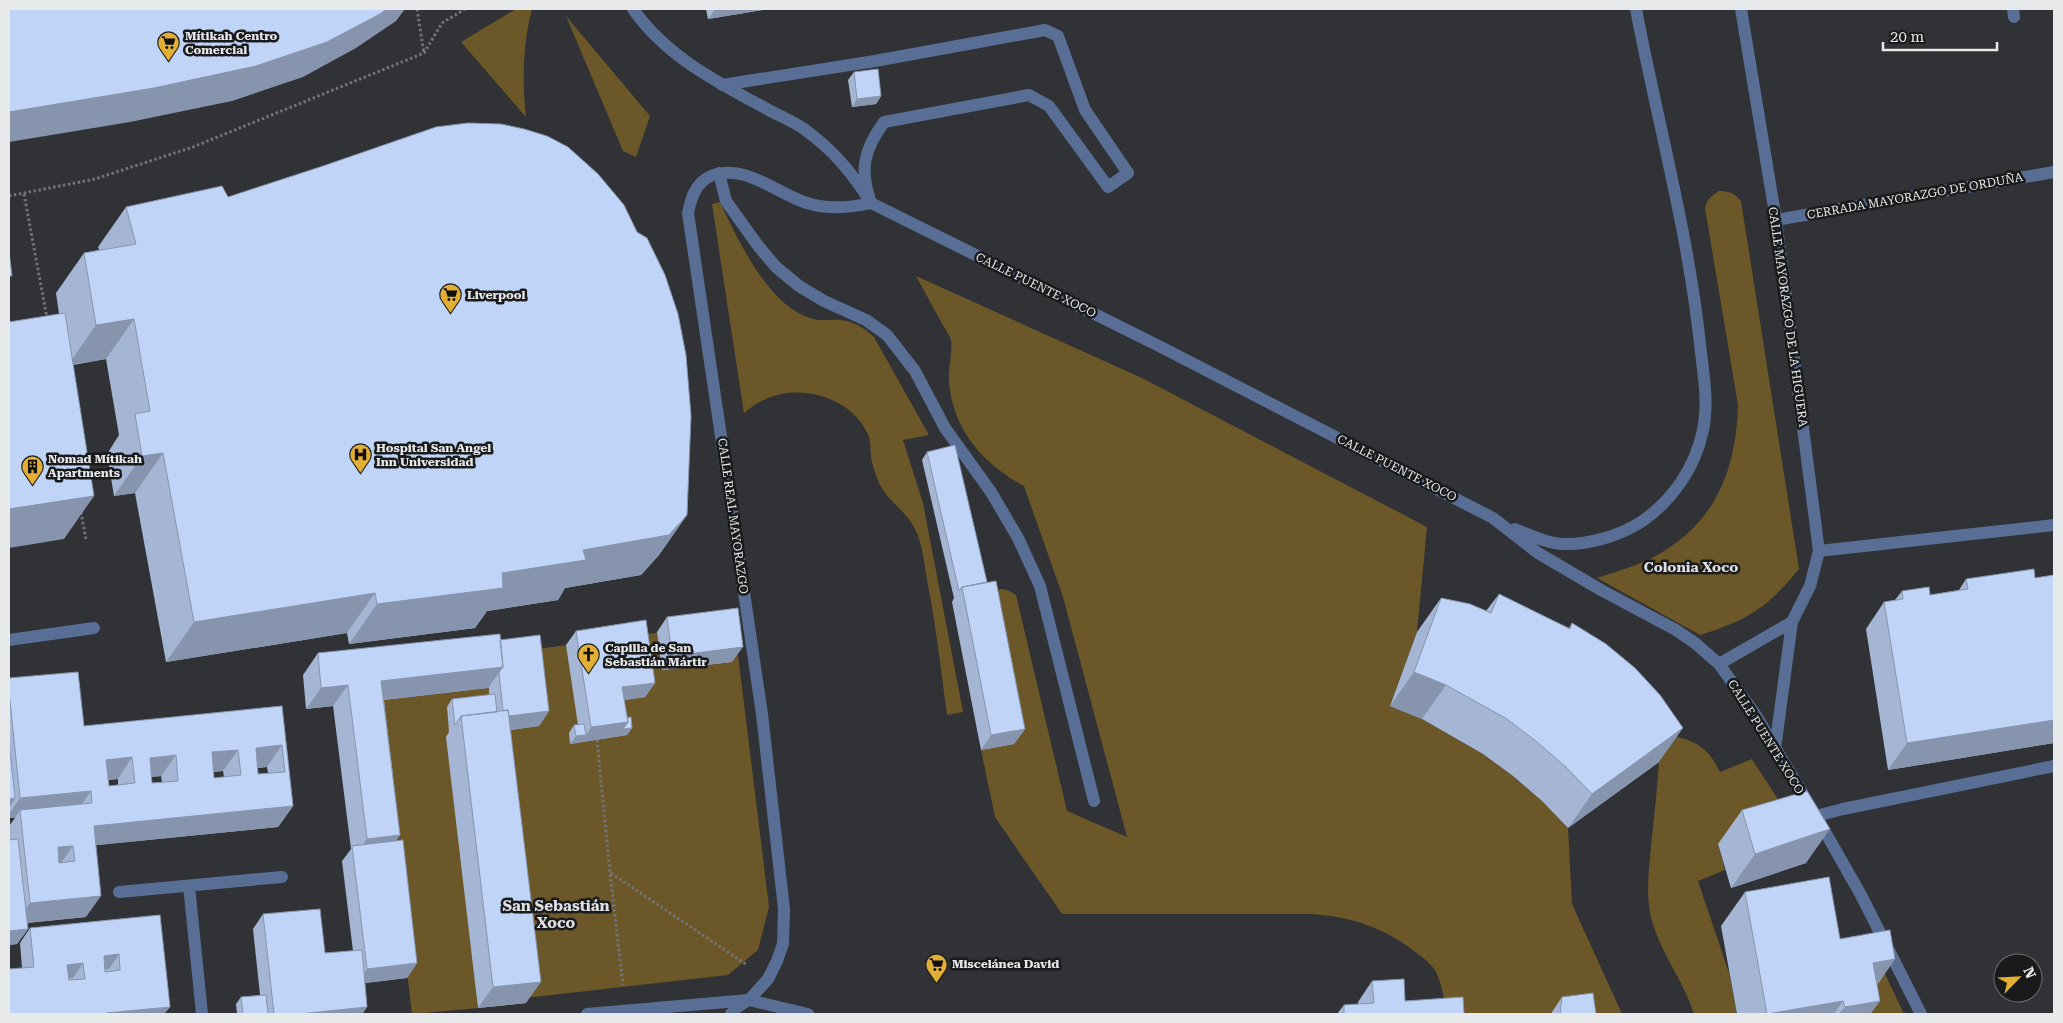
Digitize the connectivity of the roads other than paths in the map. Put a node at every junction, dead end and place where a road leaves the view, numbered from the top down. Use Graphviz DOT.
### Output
graph roads {
  1 [pos="633,9"];
  2 [pos="1636,9"];
  3 [pos="1741,9"];
  4 [pos="722,85"];
  5 [pos="2054,172"];
  6 [pos="719,173"];
  7 [pos="871,202"];
  8 [pos="1776,220"];
  9 [pos="1493,518"];
  10 [pos="2054,526"];
  11 [pos="1819,551"];
  12 [pos="1792,622"];
  13 [pos="94,628"];
  14 [pos="9,640"];
  15 [pos="1719,664"];
  16 [pos="1775,749"];
  17 [pos="2054,766"];
  18 [pos="1094,801"];
  19 [pos="1816,816"];
  20 [pos="282,877"];
  21 [pos="189,886"];
  22 [pos="119,892"];
  23 [pos="749,1000"];
  24 [pos="202,1014"];
  25 [pos="587,1014"];
  26 [pos="731,1014"];
  27 [pos="808,1014"];
  28 [pos="1921,1014"];
  1 -- 4 [label="street"];
  2 -- 9 [label="street"];
  3 -- 8 [label="street, CALLE MAYORAZGO DE LA HIGUERA"];
  4 -- 7 [label="street"];
  4 -- 7 [label="street"];
  5 -- 8 [label="street, CERRADA MAYORAZGO DE ORDUÑA"];
  6 -- 7 [label="street"];
  6 -- 18 [label="street"];
  6 -- 23 [label="street, CALLE REAL MAYORAZGO"];
  7 -- 9 [label="street, CALLE PUENTE XOCO"];
  8 -- 11 [label="street, CALLE MAYORAZGO DE LA HIGUERA"];
  9 -- 15 [label="street, CALLE PUENTE XOCO"];
  10 -- 11 [label="street"];
  11 -- 12 [label="street, CALLE MAYORAZGO DE LA HIGUERA"];
  12 -- 15 [label="street"];
  12 -- 16 [label="street, CALLE MAYORAZGO DE LA HIGUERA"];
  13 -- 14 [label="street"];
  15 -- 16 [label="street, CALLE PUENTE XOCO"];
  16 -- 19 [label="street, CALLE PUENTE XOCO"];
  17 -- 19 [label="street"];
  19 -- 28 [label="street, CALLE PUENTE XOCO"];
  20 -- 21 [label="street"];
  21 -- 22 [label="street"];
  21 -- 24 [label="street"];
  23 -- 25 [label="street"];
  23 -- 26 [label="street, CALLE REAL MAYORAZGO"];
  23 -- 27 [label="street"];
}
